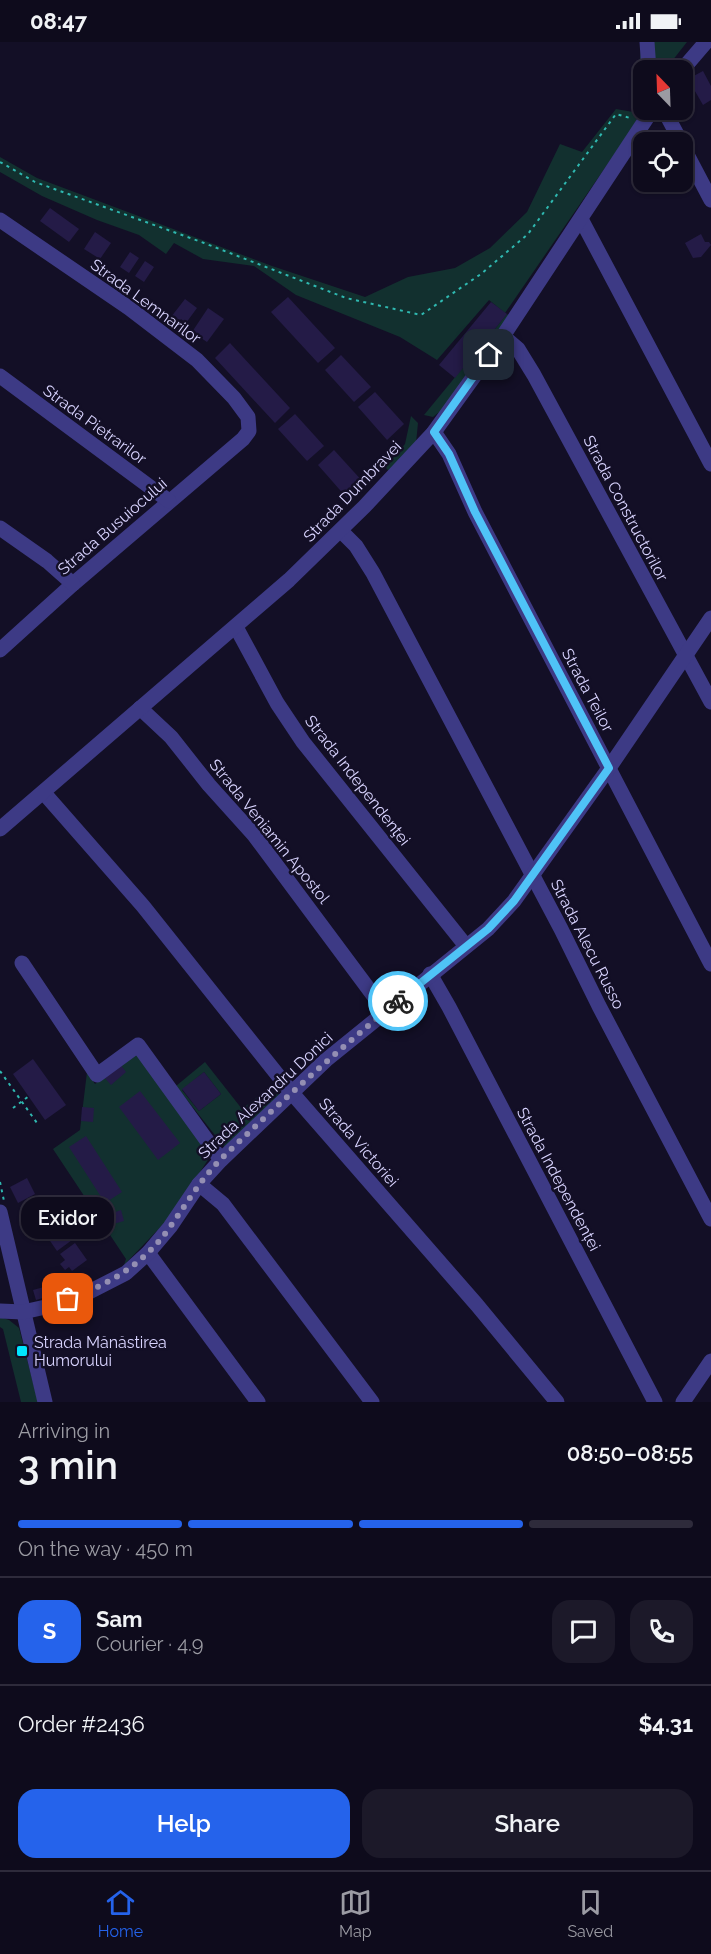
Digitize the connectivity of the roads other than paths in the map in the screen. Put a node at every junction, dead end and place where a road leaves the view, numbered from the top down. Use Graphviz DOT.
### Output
graph roads {
  1 [pos="647,42"];
  2 [pos="706,42"];
  3 [pos="648,60"];
  4 [pos="691,60"];
  5 [pos="646,120"];
  6 [pos="693,165"];
  7 [pos="711,200"];
  8 [pos="581,219"];
  9 [pos="0,220"];
  10 [pos="503,336"];
  11 [pos="0,376"];
  12 [pos="249,431"];
  13 [pos="434,432"];
  14 [pos="711,464"];
  15 [pos="169,501"];
  16 [pos="0,528"];
  17 [pos="341,531"];
  18 [pos="73,584"];
  19 [pos="711,618"];
  20 [pos="236,627"];
  21 [pos="0,650"];
  22 [pos="684,656"];
  23 [pos="711,702"];
  24 [pos="140,708"];
  25 [pos="609,768"];
  26 [pos="44,793"];
  27 [pos="0,829"];
  28 [pos="532,875"];
  29 [pos="466,946"];
  30 [pos="22,963"];
  31 [pos="711,964"];
  32 [pos="430,974"];
  33 [pos="385,1011"];
  34 [pos="292,1093"];
  35 [pos="221,1160"];
  36 [pos="199,1184"];
  37 [pos="0,1212"];
  38 [pos="711,1219"];
  39 [pos="148,1253"];
  40 [pos="0,1311"];
  41 [pos="23,1312"];
  42 [pos="711,1361"];
  43 [pos="45,1402"];
  44 [pos="258,1402"];
  45 [pos="372,1402"];
  46 [pos="557,1402"];
  47 [pos="656,1402"];
  48 [pos="683,1402"];
  1 -- 3 [label="street"];
  2 -- 4 [label="street"];
  5 -- 8 [label="street, Strada Dumbravei"];
  6 -- 7 [label="street"];
  8 -- 10 [label="street, Strada Dumbravei"];
  8 -- 14 [label="street"];
  9 -- 12 [label="street, Strada Lemnarilor"];
  10 -- 13 [label="street, Strada Dumbravei"];
  10 -- 22 [label="street, Strada Constructorilor"];
  11 -- 15 [label="street, Strada Pietrarilor"];
  12 -- 15 [label="street, Strada Busuiocului"];
  13 -- 17 [label="street, Strada Dumbravei"];
  13 -- 25 [label="street, Strada Teilor"];
  15 -- 18 [label="street, Strada Busuiocului"];
  16 -- 18 [label="street"];
  17 -- 20 [label="street, Strada Dumbravei"];
  17 -- 28 [label="street, Strada Alecu Russo"];
  18 -- 21 [label="street, Strada Busuiocului"];
  19 -- 22 [label="street, Strada Alexandru Donici"];
  20 -- 24 [label="street, Strada Dumbravei"];
  20 -- 29 [label="street, Strada Independenţei"];
  22 -- 23 [label="street, Strada Constructorilor"];
  22 -- 25 [label="street, Strada Alexandru Donici"];
  24 -- 26 [label="street, Strada Dumbravei"];
  24 -- 33 [label="street, Strada Veniamin Apostol"];
  25 -- 28 [label="street, Strada Alexandru Donici"];
  25 -- 31 [label="street, Strada Teilor"];
  26 -- 27 [label="street, Strada Dumbravei"];
  26 -- 34 [label="street, Strada Victoriei"];
  28 -- 29 [label="street, Strada Alexandru Donici"];
  28 -- 38 [label="street, Strada Alecu Russo"];
  29 -- 32 [label="street, Strada Alexandru Donici"];
  30 -- 35 [label="street"];
  32 -- 33 [label="street, Strada Alexandru Donici"];
  32 -- 47 [label="street, Strada Independenței"];
  33 -- 34 [label="street, Strada Alexandru Donici"];
  34 -- 35 [label="street, Strada Alexandru Donici"];
  34 -- 46 [label="street, Strada Victoriei"];
  35 -- 36 [label="street, Strada Alexandru Donici"];
  36 -- 39 [label="street, Strada Alexandru Donici"];
  36 -- 45 [label="street"];
  37 -- 41 [label="street"];
  39 -- 41 [label="street, Strada Alexandru Donici"];
  39 -- 44 [label="street"];
  40 -- 41 [label="street"];
  41 -- 43 [label="street"];
  42 -- 48 [label="street"];
}
